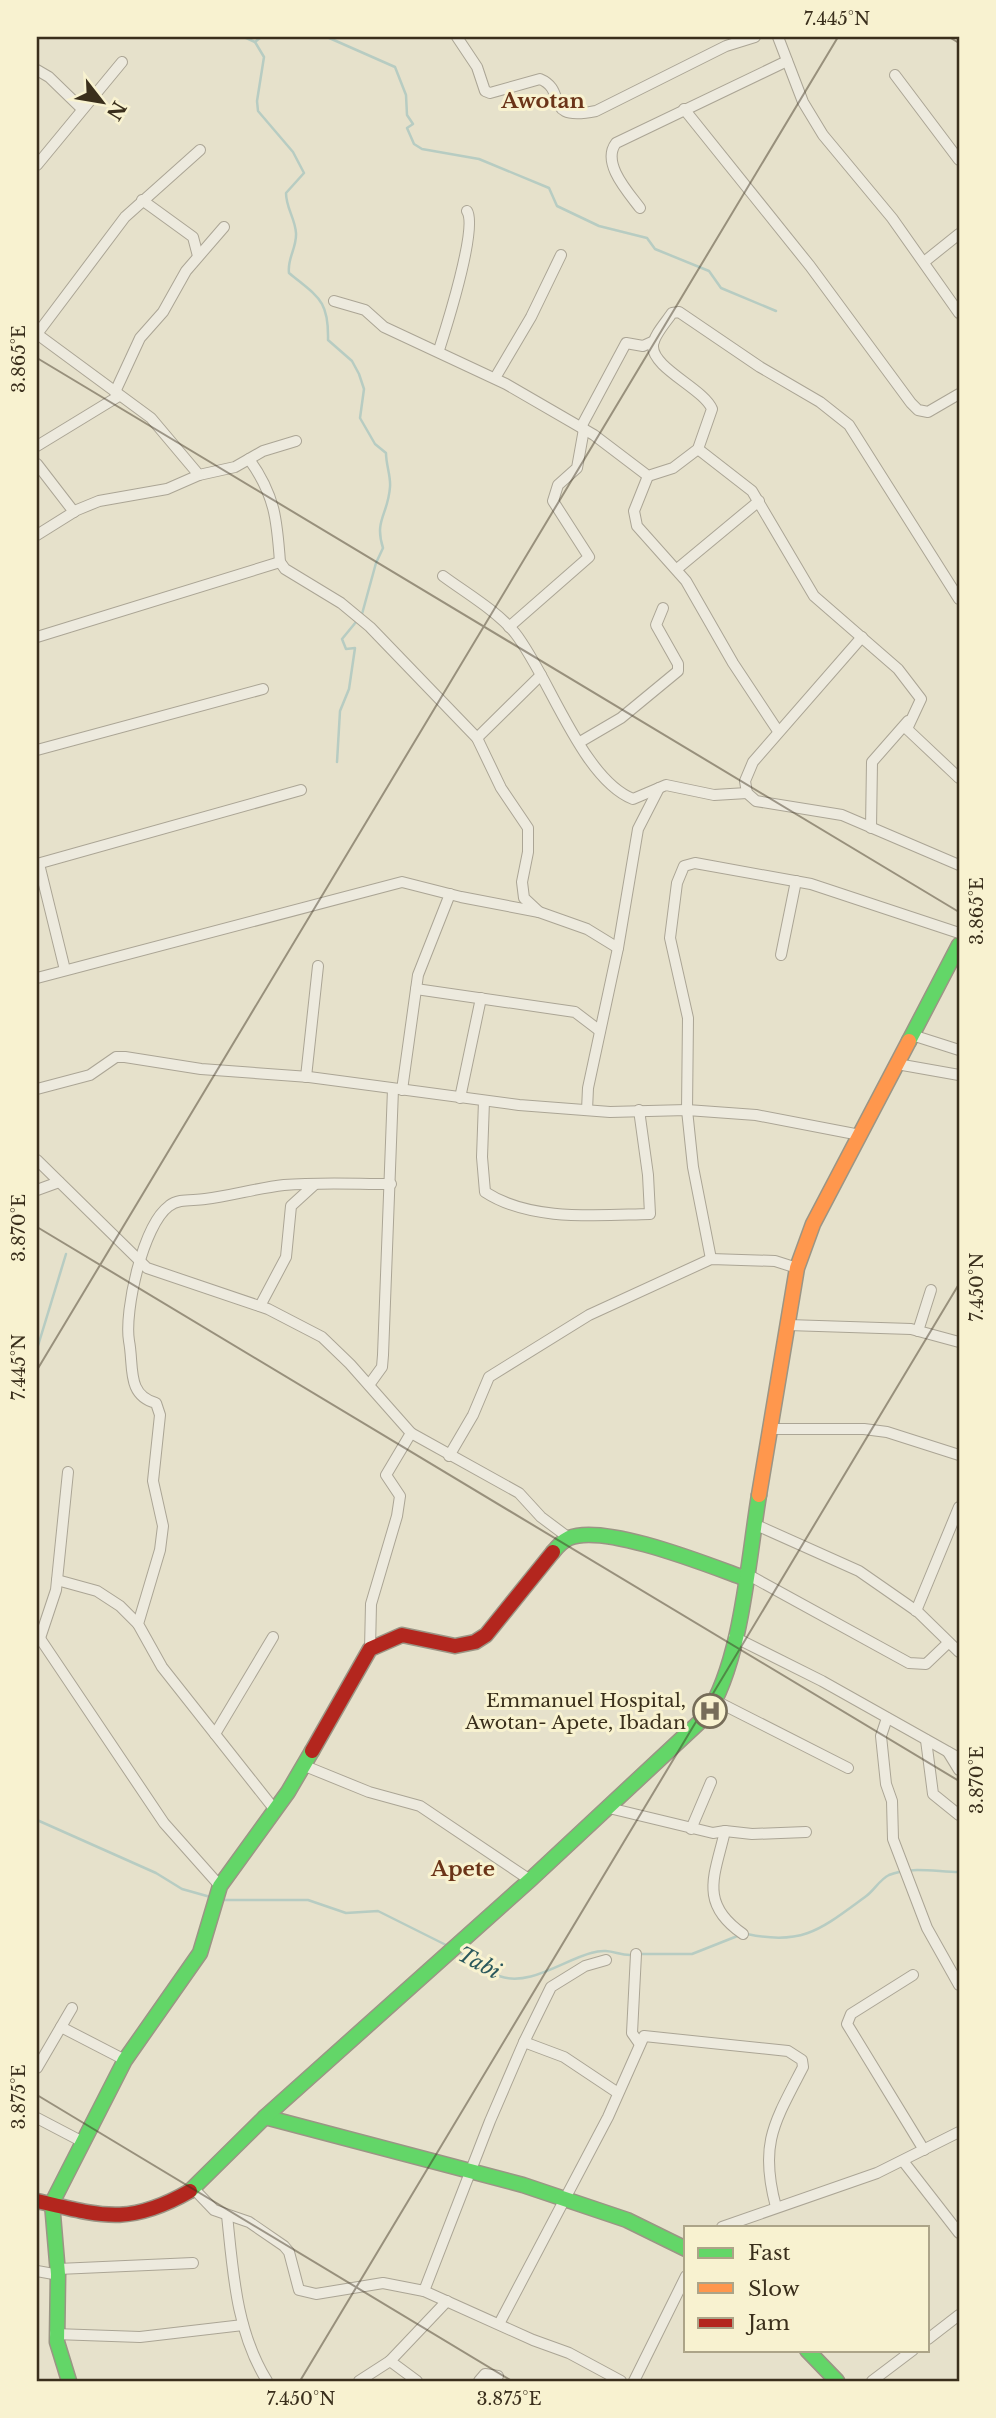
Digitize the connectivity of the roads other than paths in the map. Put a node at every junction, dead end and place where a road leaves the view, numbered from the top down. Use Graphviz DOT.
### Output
graph roads {
  1 [pos="457,37"];
  2 [pos="755,37"];
  3 [pos="778,37"];
  4 [pos="730,40"];
  5 [pos="787,61"];
  6 [pos="122,62"];
  7 [pos="37,70"];
  8 [pos="894,75"];
  9 [pos="82,109"];
  10 [pos="684,109"];
  11 [pos="200,150"];
  12 [pos="959,160"];
  13 [pos="37,165"];
  14 [pos="142,200"];
  15 [pos="640,208"];
  16 [pos="467,211"];
  17 [pos="224,227"];
  18 [pos="959,234"];
  19 [pos="561,255"];
  20 [pos="198,256"];
  21 [pos="924,262"];
  22 [pos="334,301"];
  23 [pos="959,313"];
  24 [pos="37,334"];
  25 [pos="654,341"];
  26 [pos="439,351"];
  27 [pos="495,378"];
  28 [pos="117,394"];
  29 [pos="959,394"];
  30 [pos="582,428"];
  31 [pos="296,441"];
  32 [pos="37,446"];
  33 [pos="698,449"];
  34 [pos="249,459"];
  35 [pos="37,464"];
  36 [pos="199,475"];
  37 [pos="648,476"];
  38 [pos="759,501"];
  39 [pos="74,512"];
  40 [pos="37,535"];
  41 [pos="280,562"];
  42 [pos="677,569"];
  43 [pos="443,576"];
  44 [pos="959,598"];
  45 [pos="663,608"];
  46 [pos="509,627"];
  47 [pos="37,637"];
  48 [pos="862,637"];
  49 [pos="541,675"];
  50 [pos="263,690"];
  51 [pos="911,718"];
  52 [pos="778,731"];
  53 [pos="477,738"];
  54 [pos="580,742"];
  55 [pos="37,750"];
  56 [pos="959,778"];
  57 [pos="659,788"];
  58 [pos="301,790"];
  59 [pos="747,793"];
  60 [pos="871,828"];
  61 [pos="38,864"];
  62 [pos="959,865"];
  63 [pos="796,881"];
  64 [pos="450,894"];
  65 [pos="539,912"];
  66 [pos="959,933"];
  67 [pos="959,945"];
  68 [pos="618,948"];
  69 [pos="781,955"];
  70 [pos="318,966"];
  71 [pos="65,970"];
  72 [pos="37,978"];
  73 [pos="416,989"];
  74 [pos="481,998"];
  75 [pos="600,1031"];
  76 [pos="912,1035"];
  77 [pos="959,1050"];
  78 [pos="897,1064"];
  79 [pos="959,1075"];
  80 [pos="306,1077"];
  81 [pos="37,1089"];
  82 [pos="398,1090"];
  83 [pos="460,1098"];
  84 [pos="484,1101"];
  85 [pos="587,1110"];
  86 [pos="639,1110"];
  87 [pos="687,1110"];
  88 [pos="860,1135"];
  89 [pos="37,1160"];
  90 [pos="59,1182"];
  91 [pos="391,1184"];
  92 [pos="314,1185"];
  93 [pos="37,1190"];
  94 [pos="711,1259"];
  95 [pos="140,1262"];
  96 [pos="797,1268"];
  97 [pos="931,1290"];
  98 [pos="260,1306"];
  99 [pos="788,1325"];
  100 [pos="918,1331"];
  101 [pos="959,1342"];
  102 [pos="369,1385"];
  103 [pos="770,1429"];
  104 [pos="411,1433"];
  105 [pos="959,1455"];
  106 [pos="449,1456"];
  107 [pos="68,1472"];
  108 [pos="959,1507"];
  109 [pos="754,1524"];
  110 [pos="569,1538"];
  111 [pos="745,1576"];
  112 [pos="57,1580"];
  113 [pos="916,1611"];
  114 [pos="138,1624"];
  115 [pos="38,1636"];
  116 [pos="272,1637"];
  117 [pos="734,1637"];
  118 [pos="948,1643"];
  119 [pos="370,1649"];
  120 [pos="959,1652"];
  121 [pos="716,1701"];
  122 [pos="887,1718"];
  123 [pos="215,1734"];
  124 [pos="926,1740"];
  125 [pos="948,1752"];
  126 [pos="959,1758"];
  127 [pos="305,1766"];
  128 [pos="848,1768"];
  129 [pos="959,1770"];
  130 [pos="711,1783"];
  131 [pos="609,1808"];
  132 [pos="275,1810"];
  133 [pos="959,1815"];
  134 [pos="691,1829"];
  135 [pos="725,1830"];
  136 [pos="806,1832"];
  137 [pos="530,1880"];
  138 [pos="218,1894"];
  139 [pos="743,1934"];
  140 [pos="636,1954"];
  141 [pos="606,1960"];
  142 [pos="913,1975"];
  143 [pos="959,1985"];
  144 [pos="72,2008"];
  145 [pos="61,2027"];
  146 [pos="524,2042"];
  147 [pos="639,2043"];
  148 [pos="125,2060"];
  149 [pos="37,2068"];
  150 [pos="618,2093"];
  151 [pos="265,2117"];
  152 [pos="37,2118"];
  153 [pos="959,2132"];
  154 [pos="81,2141"];
  155 [pos="924,2150"];
  156 [pos="903,2161"];
  157 [pos="472,2169"];
  158 [pos="192,2188"];
  159 [pos="565,2199"];
  160 [pos="37,2201"];
  161 [pos="52,2203"];
  162 [pos="776,2207"];
  163 [pos="228,2215"];
  164 [pos="725,2226"];
  165 [pos="959,2233"];
  166 [pos="684,2246"];
  167 [pos="193,2263"];
  168 [pos="37,2271"];
  169 [pos="58,2272"];
  170 [pos="684,2280"];
  171 [pos="424,2291"];
  172 [pos="447,2301"];
  173 [pos="959,2315"];
  174 [pos="499,2324"];
  175 [pos="243,2325"];
  176 [pos="55,2334"];
  177 [pos="930,2337"];
  178 [pos="809,2352"];
  179 [pos="910,2352"];
  180 [pos="390,2361"];
  181 [pos="498,2376"];
  182 [pos="69,2381"];
  183 [pos="267,2381"];
  184 [pos="359,2381"];
  185 [pos="417,2381"];
  186 [pos="479,2381"];
  187 [pos="621,2381"];
  188 [pos="634,2381"];
  189 [pos="837,2381"];
  190 [pos="872,2381"];
  1 -- 4 [label="street"];
  2 -- 4 [label="street"];
  3 -- 5 [label="street"];
  5 -- 10 [label="street"];
  5 -- 21 [label="street"];
  6 -- 9 [label="street"];
  7 -- 9 [label="street"];
  8 -- 12 [label="street"];
  9 -- 13 [label="street"];
  10 -- 15 [label="street"];
  10 -- 29 [label="street"];
  11 -- 14 [label="street"];
  14 -- 20 [label="street"];
  14 -- 24 [label="street"];
  16 -- 26 [label="street"];
  17 -- 20 [label="street"];
  18 -- 21 [label="street"];
  19 -- 27 [label="street"];
  20 -- 28 [label="street"];
  21 -- 23 [label="street"];
  22 -- 26 [label="street"];
  24 -- 28 [label="street"];
  25 -- 30 [label="street"];
  25 -- 33 [label="street"];
  25 -- 44 [label="street"];
  26 -- 27 [label="street"];
  27 -- 30 [label="street"];
  28 -- 32 [label="street"];
  28 -- 36 [label="street"];
  30 -- 37 [label="street"];
  30 -- 46 [label="street"];
  31 -- 34 [label="street"];
  33 -- 37 [label="street"];
  33 -- 38 [label="street"];
  34 -- 36 [label="street"];
  34 -- 41 [label="street"];
  35 -- 39 [label="street"];
  36 -- 39 [label="street"];
  37 -- 42 [label="street"];
  38 -- 42 [label="street"];
  38 -- 48 [label="street"];
  39 -- 40 [label="street"];
  41 -- 47 [label="street"];
  41 -- 53 [label="street"];
  42 -- 52 [label="street"];
  43 -- 46 [label="street"];
  45 -- 54 [label="street"];
  46 -- 49 [label="street"];
  48 -- 51 [label="street"];
  48 -- 52 [label="street"];
  49 -- 53 [label="street"];
  49 -- 54 [label="street"];
  50 -- 55 [label="street"];
  51 -- 56 [label="street"];
  51 -- 60 [label="street"];
  52 -- 59 [label="street"];
  53 -- 65 [label="street"];
  54 -- 57 [label="street"];
  57 -- 59 [label="street"];
  57 -- 68 [label="street"];
  58 -- 61 [label="street"];
  59 -- 60 [label="street"];
  60 -- 62 [label="street"];
  61 -- 71 [label="street"];
  63 -- 66 [label="street"];
  63 -- 69 [label="street"];
  63 -- 87 [label="street"];
  64 -- 65 [label="street"];
  64 -- 71 [label="street"];
  64 -- 73 [label="street"];
  65 -- 68 [label="street"];
  67 -- 76 [label="street"];
  68 -- 75 [label="street"];
  70 -- 80 [label="street"];
  71 -- 72 [label="street"];
  73 -- 74 [label="street"];
  73 -- 82 [label="street"];
  74 -- 75 [label="street"];
  74 -- 83 [label="street"];
  75 -- 85 [label="street"];
  76 -- 77 [label="street"];
  76 -- 78 [label="street"];
  78 -- 79 [label="street"];
  78 -- 88 [label="street"];
  80 -- 81 [label="street"];
  80 -- 82 [label="street"];
  82 -- 83 [label="street"];
  82 -- 91 [label="street"];
  83 -- 84 [label="street"];
  84 -- 85 [label="street"];
  84 -- 86 [label="street"];
  85 -- 86 [label="street"];
  86 -- 87 [label="street"];
  87 -- 88 [label="street"];
  87 -- 94 [label="street"];
  88 -- 96 [label="street"];
  89 -- 90 [label="street"];
  90 -- 93 [label="street"];
  90 -- 95 [label="street"];
  91 -- 92 [label="street"];
  91 -- 102 [label="street"];
  92 -- 95 [label="street"];
  92 -- 98 [label="street"];
  94 -- 96 [label="street"];
  94 -- 106 [label="street"];
  95 -- 98 [label="street"];
  95 -- 114 [label="street"];
  96 -- 99 [label="street"];
  97 -- 100 [label="street"];
  98 -- 102 [label="street"];
  99 -- 100 [label="street"];
  99 -- 103 [label="street"];
  100 -- 101 [label="street"];
  102 -- 104 [label="street"];
  103 -- 105 [label="street"];
  103 -- 109 [label="street"];
  104 -- 106 [label="street"];
  104 -- 119 [label="street"];
  106 -- 110 [label="street"];
  107 -- 112 [label="street"];
  108 -- 113 [label="street"];
  109 -- 111 [label="street"];
  109 -- 113 [label="street"];
  110 -- 111 [label="street"];
  110 -- 119 [label="street"];
  111 -- 117 [label="street"];
  111 -- 118 [label="street"];
  112 -- 114 [label="street"];
  112 -- 115 [label="street"];
  113 -- 118 [label="street"];
  114 -- 123 [label="street"];
  115 -- 138 [label="street"];
  116 -- 123 [label="street"];
  117 -- 121 [label="street"];
  117 -- 122 [label="street"];
  118 -- 120 [label="street"];
  119 -- 127 [label="street"];
  121 -- 128 [label="street"];
  121 -- 131 [label="street"];
  122 -- 124 [label="street"];
  122 -- 143 [label="street"];
  123 -- 132 [label="street"];
  124 -- 125 [label="street"];
  124 -- 133 [label="street"];
  125 -- 126 [label="street"];
  125 -- 129 [label="street"];
  127 -- 132 [label="street"];
  127 -- 137 [label="street"];
  130 -- 134 [label="street"];
  131 -- 134 [label="street"];
  131 -- 137 [label="street"];
  132 -- 138 [label="street"];
  134 -- 135 [label="street"];
  135 -- 136 [label="street"];
  135 -- 139 [label="street"];
  137 -- 151 [label="street"];
  138 -- 148 [label="street"];
  140 -- 147 [label="street"];
  141 -- 146 [label="street"];
  142 -- 155 [label="street"];
  144 -- 145 [label="street"];
  145 -- 148 [label="street"];
  145 -- 149 [label="street"];
  146 -- 150 [label="street"];
  146 -- 157 [label="street"];
  147 -- 150 [label="street"];
  147 -- 162 [label="street"];
  148 -- 154 [label="street"];
  150 -- 159 [label="street"];
  151 -- 157 [label="street"];
  151 -- 158 [label="street"];
  152 -- 154 [label="street"];
  153 -- 155 [label="street"];
  154 -- 161 [label="street"];
  155 -- 156 [label="street"];
  156 -- 162 [label="street"];
  156 -- 165 [label="street"];
  157 -- 159 [label="street"];
  157 -- 171 [label="street"];
  158 -- 161 [label="street"];
  158 -- 163 [label="street"];
  159 -- 166 [label="street"];
  159 -- 174 [label="street"];
  160 -- 161 [label="street"];
  161 -- 169 [label="street"];
  162 -- 164 [label="street"];
  163 -- 171 [label="street"];
  163 -- 175 [label="street"];
  167 -- 169 [label="street"];
  168 -- 169 [label="street"];
  169 -- 176 [label="street"];
  170 -- 188 [label="street"];
  171 -- 172 [label="street"];
  172 -- 174 [label="street"];
  172 -- 180 [label="street"];
  173 -- 177 [label="street"];
  174 -- 187 [label="street"];
  175 -- 176 [label="street"];
  175 -- 183 [label="street"];
  176 -- 182 [label="street"];
  178 -- 189 [label="street"];
  179 -- 190 [label="street"];
  180 -- 184 [label="street"];
  180 -- 185 [label="street"];
  181 -- 186 [label="street"];
}
